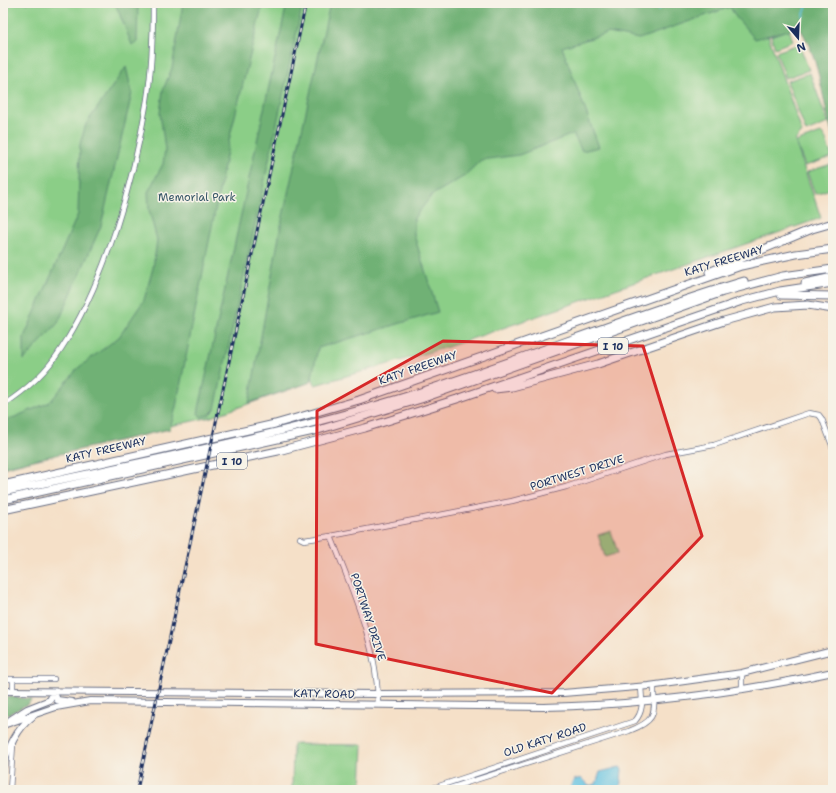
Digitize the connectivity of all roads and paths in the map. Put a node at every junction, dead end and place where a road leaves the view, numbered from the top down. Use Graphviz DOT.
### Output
graph roads {
  1 [pos="153,3"];
  2 [pos="833,223"];
  3 [pos="833,249"];
  4 [pos="833,265"];
  5 [pos="813,269"];
  6 [pos="833,269"];
  7 [pos="833,277"];
  8 [pos="833,284"];
  9 [pos="833,296"];
  10 [pos="742,301"];
  11 [pos="629,304"];
  12 [pos="832,309"];
  13 [pos="483,390"];
  14 [pos="3,405"];
  15 [pos="833,448"];
  16 [pos="3,485"];
  17 [pos="3,492"];
  18 [pos="3,500"];
  19 [pos="3,510"];
  20 [pos="331,536"];
  21 [pos="300,538"];
  22 [pos="833,650"];
  23 [pos="833,672"];
  24 [pos="742,673"];
  25 [pos="3,679"];
  26 [pos="13,679"];
  27 [pos="54,679"];
  28 [pos="651,686"];
  29 [pos="641,687"];
  30 [pos="742,690"];
  31 [pos="3,691"];
  32 [pos="13,691"];
  33 [pos="54,692"];
  34 [pos="284,693"];
  35 [pos="357,694"];
  36 [pos="378,694"];
  37 [pos="648,702"];
  38 [pos="78,703"];
  39 [pos="286,703"];
  40 [pos="357,704"];
  41 [pos="378,704"];
  42 [pos="36,713"];
  43 [pos="3,725"];
  44 [pos="13,745"];
  45 [pos="538,753"];
  46 [pos="540,758"];
  47 [pos="3,766"];
  48 [pos="444,784"];
  49 [pos="451,789"];
  50 [pos="10,790"];
  51 [pos="427,790"];
  52 [pos="443,790"];
  1 -- 14 [label="street"];
  2 -- 11 [label="highway"];
  3 -- 11 [label="highway, KATY FREEWAY / I 10"];
  4 -- 5 [label="highway"];
  5 -- 6 [label="highway"];
  5 -- 17 [label="highway"];
  5 -- 18 [label="highway"];
  7 -- 10 [label="highway"];
  8 -- 10 [label="highway, I 10"];
  9 -- 10 [label="highway"];
  10 -- 13 [label="highway, I 10"];
  11 -- 16 [label="highway, KATY FREEWAY / I 10"];
  12 -- 13 [label="highway"];
  13 -- 19 [label="highway, I 10"];
  15 -- 20 [label="street, PORTWEST DRIVE"];
  20 -- 21 [label="street, PORTWEST DRIVE"];
  20 -- 36 [label="street, PORTWAY DRIVE"];
  22 -- 24 [label="main road"];
  23 -- 30 [label="main road"];
  24 -- 28 [label="main road"];
  24 -- 30 [label="street"];
  25 -- 26 [label="street"];
  26 -- 27 [label="street"];
  26 -- 32 [label="street"];
  28 -- 29 [label="main road, KATY ROAD"];
  28 -- 37 [label="street, OLD KATY ROAD"];
  29 -- 36 [label="main road, KATY ROAD"];
  29 -- 37 [label="street, OLD KATY ROAD"];
  30 -- 37 [label="main road"];
  31 -- 32 [label="main road, KATY ROAD"];
  32 -- 33 [label="main road, KATY ROAD"];
  33 -- 34 [label="main road, KATY ROAD"];
  33 -- 38 [label="main road"];
  33 -- 43 [label="main road"];
  34 -- 35 [label="main road, KATY ROAD"];
  34 -- 39 [label="main road"];
  35 -- 36 [label="main road, KATY ROAD"];
  35 -- 40 [label="main road"];
  36 -- 41 [label="street, PORTWAY DRIVE"];
  37 -- 41 [label="main road, KATY ROAD"];
  37 -- 45 [label="street, OLD KATY ROAD"];
  37 -- 46 [label="street, OLD KATY ROAD"];
  38 -- 39 [label="main road, KATY ROAD"];
  38 -- 42 [label="main road, KATY ROAD"];
  39 -- 40 [label="main road, KATY ROAD"];
  40 -- 41 [label="main road, KATY ROAD"];
  42 -- 43 [label="main road, KATY ROAD"];
  42 -- 44 [label="main road"];
  44 -- 47 [label="main road"];
  44 -- 50 [label="street"];
  45 -- 46 [label="street"];
  45 -- 48 [label="street, OLD KATY ROAD"];
  46 -- 49 [label="street, OLD KATY ROAD"];
  48 -- 49 [label="street"];
  48 -- 51 [label="street, OLD KATY ROAD"];
  48 -- 52 [label="street"];
  49 -- 52 [label="street, OLD KATY ROAD"];
}
